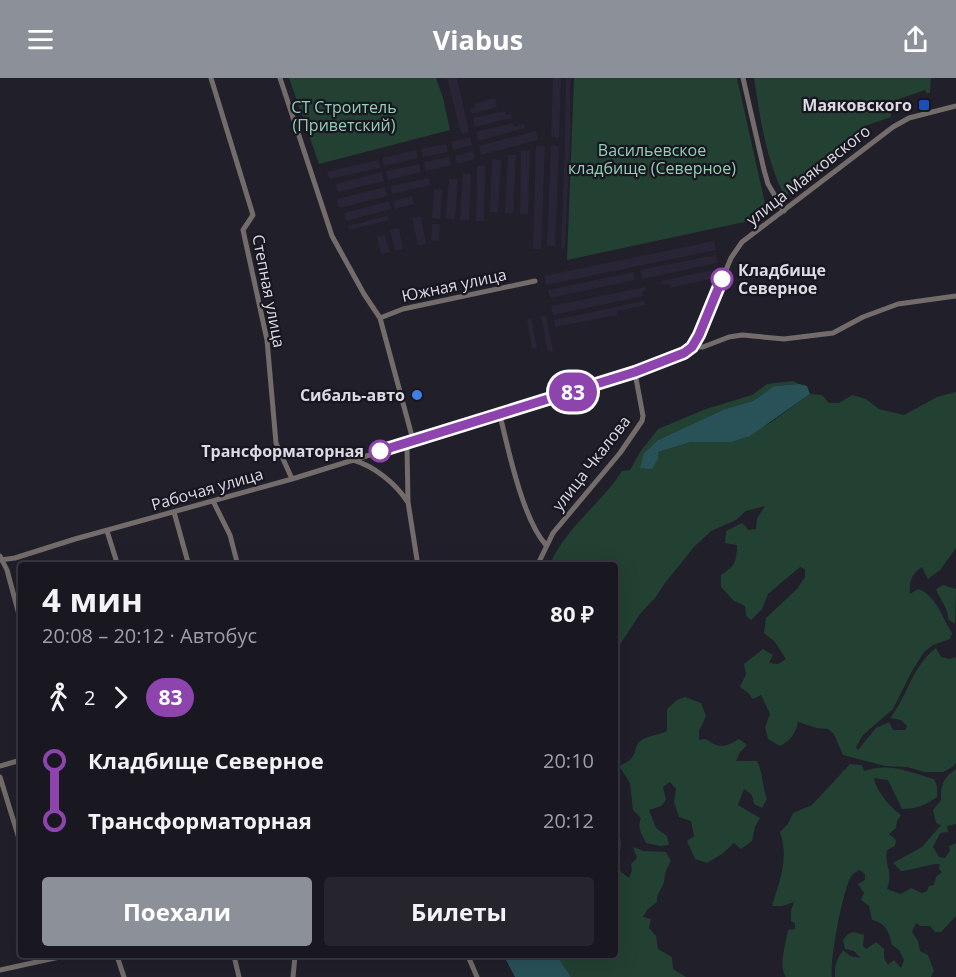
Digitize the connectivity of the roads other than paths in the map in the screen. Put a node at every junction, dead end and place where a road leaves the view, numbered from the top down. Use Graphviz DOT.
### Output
graph roads {
  1 [pos="211,78"];
  2 [pos="280,78"];
  3 [pos="743,78"];
  4 [pos="956,106"];
  5 [pos="784,211"];
  6 [pos="535,281"];
  7 [pos="956,296"];
  8 [pos="380,318"];
  9 [pos="692,347"];
  10 [pos="635,372"];
  11 [pos="500,415"];
  12 [pos="413,441"];
  13 [pos="351,460"];
  14 [pos="292,479"];
  15 [pos="213,501"];
  16 [pos="408,502"];
  17 [pos="174,512"];
  18 [pos="107,531"];
  19 [pos="546,545"];
  20 [pos="0,559"];
  21 [pos="117,562"];
  22 [pos="188,562"];
  23 [pos="237,562"];
  24 [pos="418,562"];
  25 [pos="539,562"];
  26 [pos="18,611"];
  27 [pos="18,761"];
  28 [pos="0,766"];
  29 [pos="0,777"];
  30 [pos="18,835"];
  31 [pos="50,958"];
  32 [pos="118,958"];
  33 [pos="234,958"];
  34 [pos="295,958"];
  35 [pos="469,958"];
  36 [pos="0,968"];
  37 [pos="124,977"];
  38 [pos="239,977"];
  39 [pos="293,977"];
  40 [pos="477,977"];
  1 -- 14 [label="street, Степная улица"];
  2 -- 8 [label="street"];
  3 -- 5 [label="street"];
  4 -- 5 [label="street, улица Маяковского"];
  5 -- 9 [label="street, улица Маяковского"];
  6 -- 8 [label="street, Южная улица"];
  7 -- 9 [label="street, Рабочая улица"];
  8 -- 12 [label="street"];
  9 -- 10 [label="street, Рабочая улица"];
  10 -- 11 [label="street, Рабочая улица"];
  10 -- 19 [label="street, улица Чкалова"];
  11 -- 12 [label="street, Рабочая улица"];
  11 -- 19 [label="street"];
  12 -- 13 [label="street, Рабочая улица"];
  12 -- 16 [label="street"];
  13 -- 14 [label="street, Рабочая улица"];
  13 -- 16 [label="street"];
  14 -- 15 [label="street, Рабочая улица"];
  15 -- 17 [label="street, Рабочая улица"];
  15 -- 23 [label="street"];
  16 -- 24 [label="street"];
  17 -- 18 [label="street, Рабочая улица"];
  17 -- 22 [label="street"];
  18 -- 20 [label="street, Рабочая улица"];
  18 -- 21 [label="street"];
  19 -- 25 [label="street, улица Чкалова"];
  20 -- 26 [label="street"];
  27 -- 28 [label="street"];
  29 -- 30 [label="street"];
  31 -- 36 [label="street"];
  32 -- 37 [label="street"];
  33 -- 38 [label="street"];
  34 -- 39 [label="street"];
  35 -- 40 [label="street"];
}
